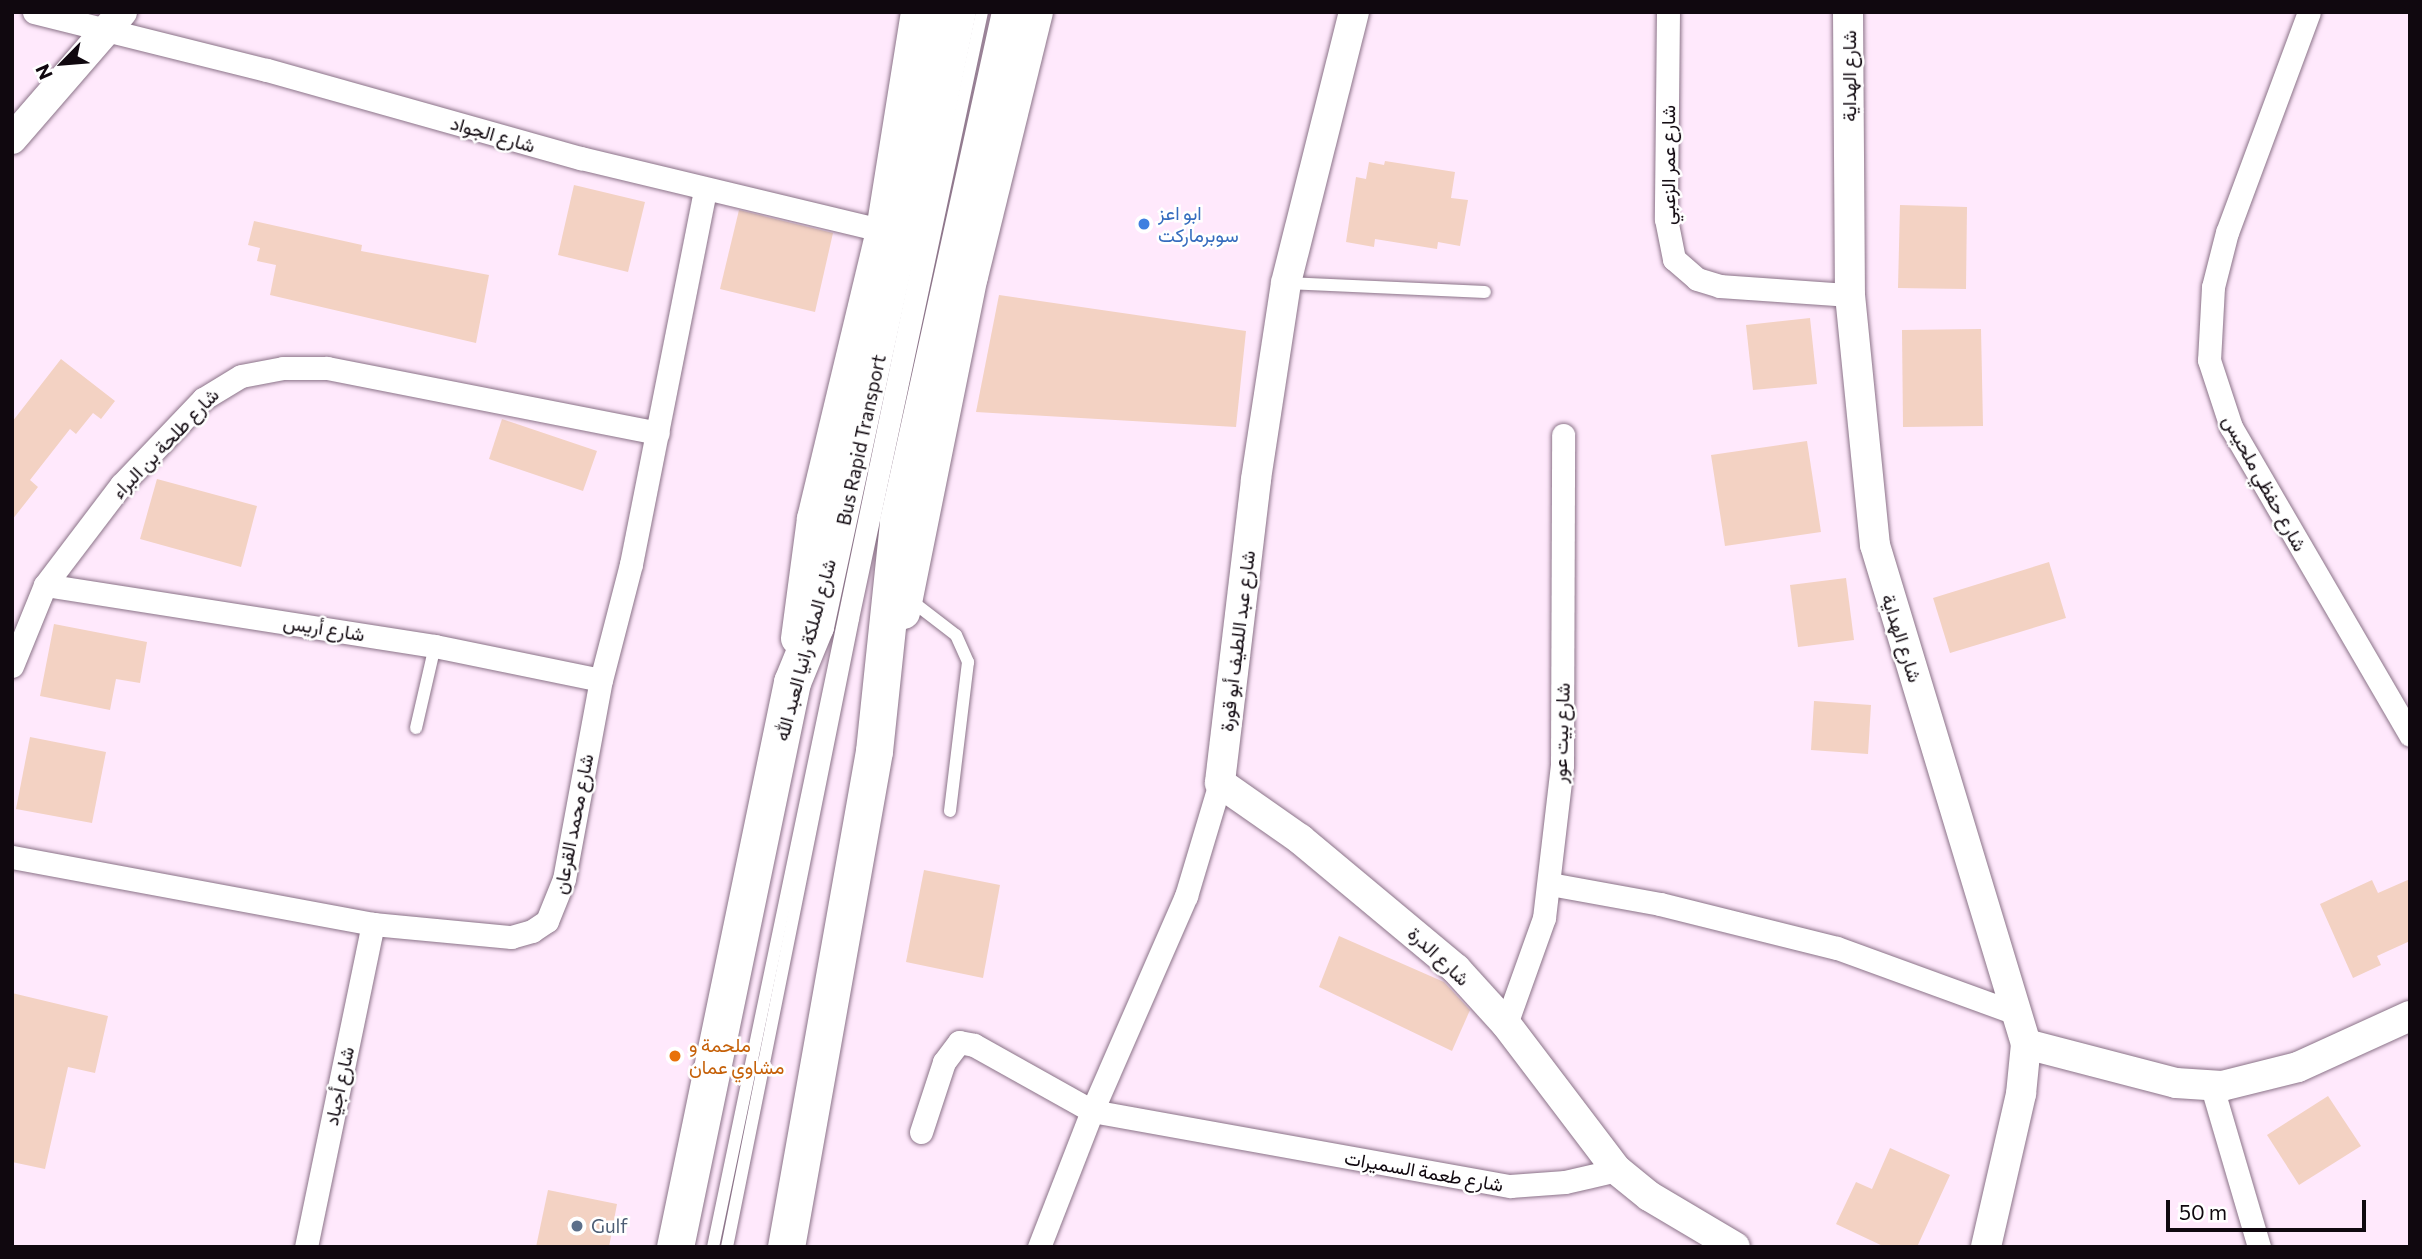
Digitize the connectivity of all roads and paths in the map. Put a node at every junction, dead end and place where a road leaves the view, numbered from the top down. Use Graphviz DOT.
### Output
graph roads {
  1 [pos="34,12"];
  2 [pos="917,12"];
  3 [pos="947,12"];
  4 [pos="970,12"];
  5 [pos="982,12"];
  6 [pos="1010,12"];
  7 [pos="1036,12"];
  8 [pos="1354,12"];
  9 [pos="1668,12"];
  10 [pos="1848,12"];
  11 [pos="2309,12"];
  12 [pos="114,21"];
  13 [pos="12,139"];
  14 [pos="705,190"];
  15 [pos="882,230"];
  16 [pos="1286,284"];
  17 [pos="1485,292"];
  18 [pos="1850,295"];
  19 [pos="658,433"];
  20 [pos="1563,435"];
  21 [pos="45,585"];
  22 [pos="905,597"];
  23 [pos="435,646"];
  24 [pos="12,666"];
  25 [pos="601,680"];
  26 [pos="792,682"];
  27 [pos="416,728"];
  28 [pos="2410,735"];
  29 [pos="874,751"];
  30 [pos="1220,783"];
  31 [pos="950,811"];
  32 [pos="12,858"];
  33 [pos="1550,884"];
  34 [pos="373,924"];
  35 [pos="2018,1014"];
  36 [pos="2410,1016"];
  37 [pos="1506,1024"];
  38 [pos="2026,1044"];
  39 [pos="2212,1087"];
  40 [pos="1092,1111"];
  41 [pos="920,1132"];
  42 [pos="1618,1170"];
  43 [pos="306,1247"];
  44 [pos="675,1247"];
  45 [pos="713,1247"];
  46 [pos="727,1247"];
  47 [pos="786,1247"];
  48 [pos="1039,1247"];
  49 [pos="1735,1247"];
  50 [pos="1986,1247"];
  51 [pos="2259,1247"];
  1 -- 12 [label="street, شارع الجواد"];
  2 -- 15 [label="main road"];
  3 -- 26 [label="main road, شارع الملكة رانيا العبد الله"];
  4 -- 45 [label="lane, Bus Rapid Transport"];
  5 -- 46 [label="lane, Bus Rapid Transport"];
  6 -- 29 [label="main road"];
  7 -- 22 [label="main road"];
  8 -- 16 [label="street, شارع عبد اللطيف أبو قورة"];
  9 -- 18 [label="street, شارع عمر الزعبي"];
  10 -- 18 [label="street, شارع الهداية"];
  11 -- 28 [label="street, شارع حفظي ملحيس"];
  12 -- 13 [label="street"];
  12 -- 14 [label="street, شارع الجواد"];
  14 -- 15 [label="street, شارع الجواد"];
  14 -- 19 [label="street, شارع محمد القرعان"];
  15 -- 26 [label="main road"];
  16 -- 17 [label="lane"];
  16 -- 30 [label="street, شارع عبد اللطيف أبو قورة"];
  18 -- 35 [label="street, شارع الهداية"];
  19 -- 21 [label="street, شارع طلحة بن البراء"];
  19 -- 25 [label="street, شارع محمد القرعان"];
  20 -- 33 [label="street, شارع بيت عور"];
  21 -- 23 [label="street, شارع أريس"];
  21 -- 24 [label="street, شارع طلحة بن البراء"];
  22 -- 29 [label="main road"];
  22 -- 31 [label="lane"];
  23 -- 25 [label="street, شارع أريس"];
  23 -- 27 [label="lane"];
  25 -- 34 [label="street, شارع محمد القرعان"];
  26 -- 44 [label="main road, شارع الملكة رانيا العبد الله"];
  29 -- 47 [label="main road"];
  30 -- 37 [label="street, شارع الدرة"];
  30 -- 40 [label="street, شارع عبد اللطيف أبو قورة"];
  32 -- 34 [label="street, شارع محمد القرعان"];
  33 -- 35 [label="street"];
  33 -- 37 [label="street, شارع بيت عور"];
  34 -- 43 [label="street, شارع أجياد"];
  35 -- 38 [label="street, شارع الهداية"];
  36 -- 39 [label="street"];
  37 -- 42 [label="street, شارع الدرة"];
  38 -- 39 [label="street"];
  38 -- 50 [label="street, شارع الهداية"];
  39 -- 51 [label="street"];
  40 -- 41 [label="street, شارع طعمة السميرات"];
  40 -- 42 [label="street, شارع طعمة السميرات"];
  40 -- 48 [label="street, شارع عبد اللطيف أبو قورة"];
  42 -- 49 [label="street"];
}
